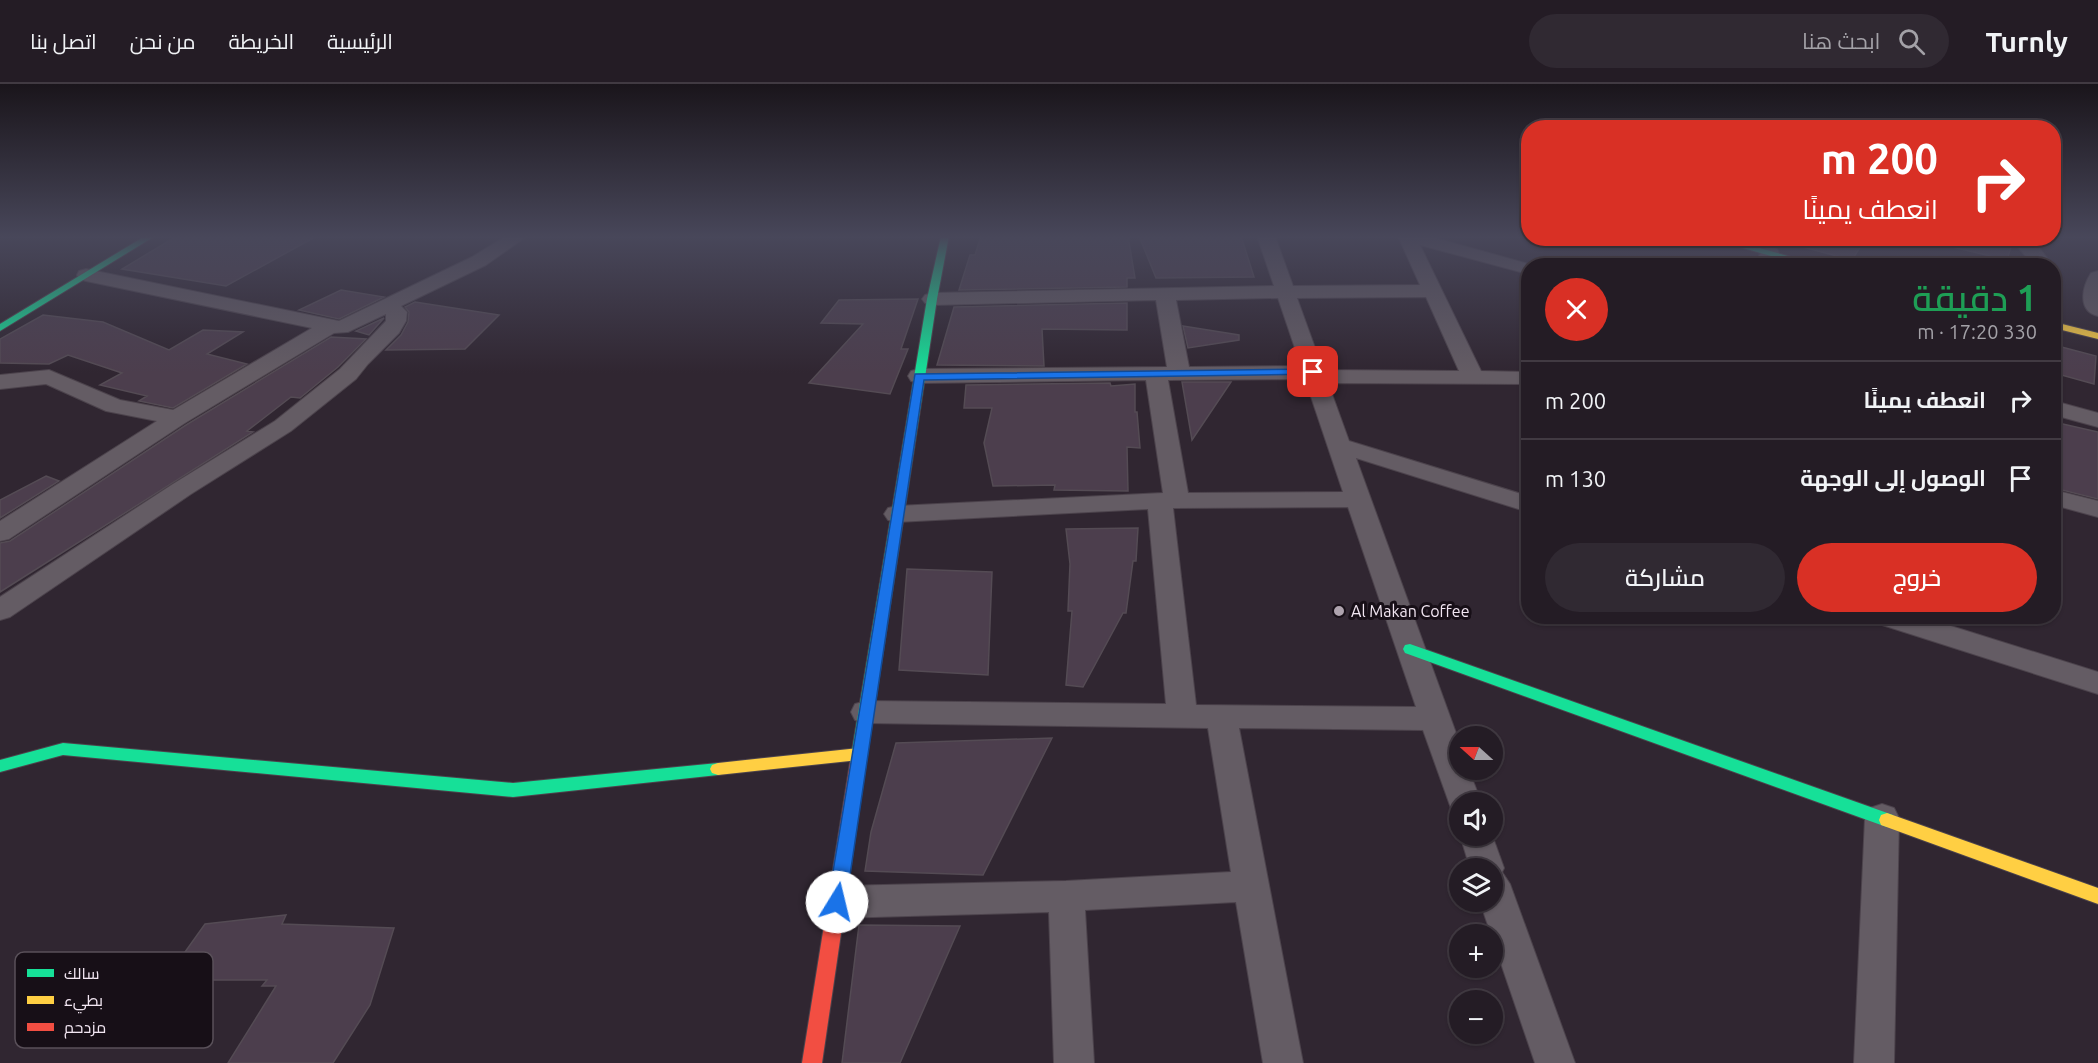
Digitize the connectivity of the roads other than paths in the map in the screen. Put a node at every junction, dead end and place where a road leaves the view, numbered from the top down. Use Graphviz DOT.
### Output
graph roads {
  1 [pos="57,282"];
  2 [pos="75,282"];
  3 [pos="118,282"];
  4 [pos="437,282"];
  5 [pos="936,282"];
  6 [pos="1282,282"];
  7 [pos="1428,282"];
  8 [pos="2096,282"];
  9 [pos="1285,291"];
  10 [pos="1432,291"];
  11 [pos="1165,294"];
  12 [pos="932,299"];
  13 [pos="387,306"];
  14 [pos="2098,310"];
  15 [pos="0,316"];
  16 [pos="330,326"];
  17 [pos="2061,327"];
  18 [pos="0,328"];
  19 [pos="2098,336"];
  20 [pos="1179,373"];
  21 [pos="1156,374"];
  22 [pos="1314,374"];
  23 [pos="919,376"];
  24 [pos="1473,378"];
  25 [pos="1521,378"];
  26 [pos="0,382"];
  27 [pos="2061,410"];
  28 [pos="177,418"];
  29 [pos="2098,420"];
  30 [pos="1339,445"];
  31 [pos="1358,499"];
  32 [pos="2061,500"];
  33 [pos="1168,501"];
  34 [pos="1521,502"];
  35 [pos="2098,509"];
  36 [pos="897,514"];
  37 [pos="0,533"];
  38 [pos="0,610"];
  39 [pos="1915,624"];
  40 [pos="1410,649"];
  41 [pos="2098,683"];
  42 [pos="866,712"];
  43 [pos="1182,716"];
  44 [pos="1221,716"];
  45 [pos="1435,719"];
  46 [pos="860,754"];
  47 [pos="0,766"];
  48 [pos="1461,792"];
  49 [pos="1882,819"];
  50 [pos="1251,886"];
  51 [pos="1066,896"];
  52 [pos="2098,896"];
  53 [pos="837,902"];
  54 [pos="1502,912"];
  55 [pos="812,1063"];
  56 [pos="1074,1063"];
  57 [pos="1283,1063"];
  58 [pos="1555,1063"];
  59 [pos="1874,1063"];
  1 -- 15 [label="street"];
  2 -- 18 [label="street"];
  3 -- 16 [label="street"];
  4 -- 13 [label="street"];
  5 -- 12 [label="street"];
  6 -- 9 [label="street"];
  7 -- 10 [label="street"];
  8 -- 14 [label="street"];
  9 -- 10 [label="street"];
  9 -- 11 [label="street"];
  9 -- 22 [label="street"];
  10 -- 24 [label="street"];
  11 -- 12 [label="street"];
  11 -- 20 [label="street"];
  12 -- 23 [label="street"];
  13 -- 16 [label="street"];
  13 -- 38 [label="street"];
  16 -- 28 [label="street"];
  17 -- 19 [label="street"];
  20 -- 21 [label="street"];
  20 -- 22 [label="street"];
  21 -- 23 [label="street"];
  21 -- 33 [label="street"];
  22 -- 24 [label="street"];
  22 -- 30 [label="street"];
  23 -- 36 [label="street"];
  24 -- 25 [label="street"];
  26 -- 28 [label="street"];
  27 -- 29 [label="street"];
  28 -- 37 [label="street"];
  30 -- 31 [label="street"];
  30 -- 34 [label="street"];
  31 -- 33 [label="street"];
  31 -- 40 [label="street"];
  32 -- 35 [label="street"];
  33 -- 36 [label="street"];
  33 -- 43 [label="street"];
  36 -- 42 [label="street"];
  39 -- 41 [label="street"];
  40 -- 45 [label="street"];
  40 -- 49 [label="street"];
  42 -- 43 [label="street"];
  42 -- 46 [label="street"];
  43 -- 44 [label="street"];
  44 -- 45 [label="street"];
  44 -- 50 [label="street"];
  45 -- 48 [label="street"];
  46 -- 47 [label="street"];
  46 -- 53 [label="street"];
  49 -- 52 [label="street"];
  49 -- 59 [label="street"];
  50 -- 51 [label="street"];
  50 -- 57 [label="street"];
  51 -- 53 [label="street"];
  51 -- 56 [label="street"];
  53 -- 55 [label="street"];
  54 -- 58 [label="street"];
}
